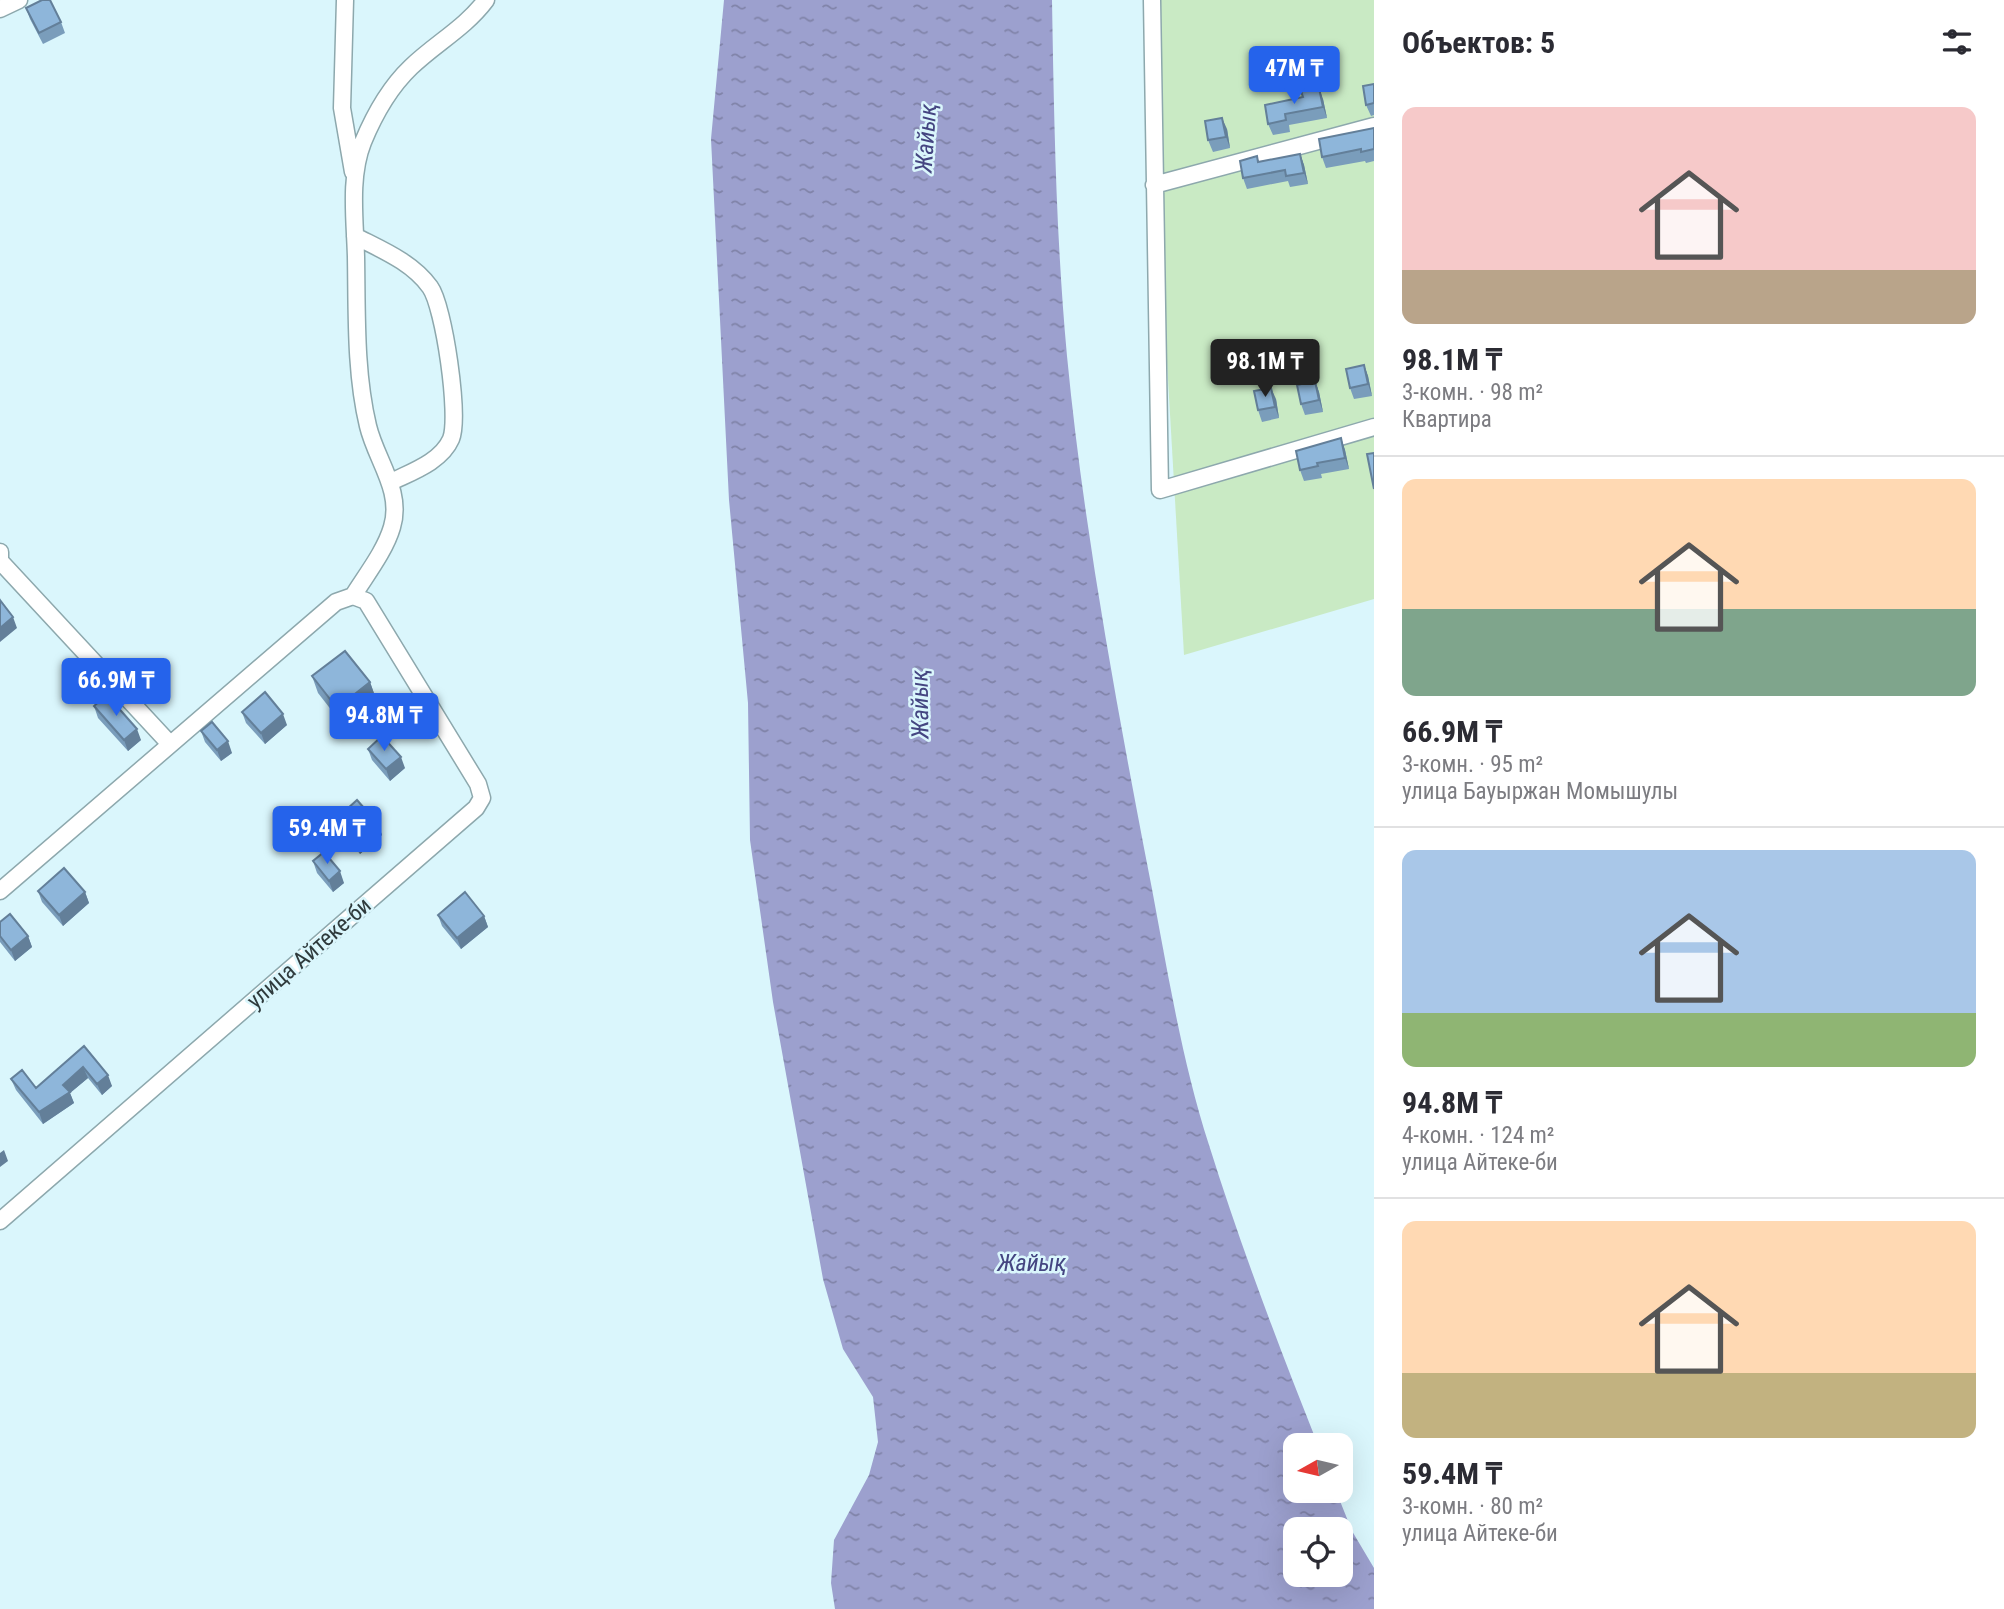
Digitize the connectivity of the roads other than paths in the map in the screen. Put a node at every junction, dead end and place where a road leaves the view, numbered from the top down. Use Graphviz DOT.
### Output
graph roads {
  1 [pos="19,0"];
  2 [pos="345,0"];
  3 [pos="486,0"];
  4 [pos="1152,0"];
  5 [pos="0,9"];
  6 [pos="1374,127"];
  7 [pos="355,181"];
  8 [pos="1154,185"];
  9 [pos="355,236"];
  10 [pos="1374,427"];
  11 [pos="391,482"];
  12 [pos="0,552"];
  13 [pos="0,561"];
  14 [pos="353,596"];
  15 [pos="169,744"];
  16 [pos="0,891"];
  17 [pos="0,1222"];
  1 -- 5 [label="street"];
  2 -- 7 [label="street"];
  3 -- 7 [label="street"];
  4 -- 8 [label="street"];
  6 -- 8 [label="street"];
  7 -- 9 [label="street"];
  8 -- 10 [label="street"];
  9 -- 11 [label="street"];
  9 -- 11 [label="street"];
  11 -- 14 [label="street"];
  12 -- 13 [label="street"];
  13 -- 15 [label="street"];
  14 -- 15 [label="street"];
  14 -- 17 [label="street, улица Айтеке-би"];
  15 -- 16 [label="street"];
}
